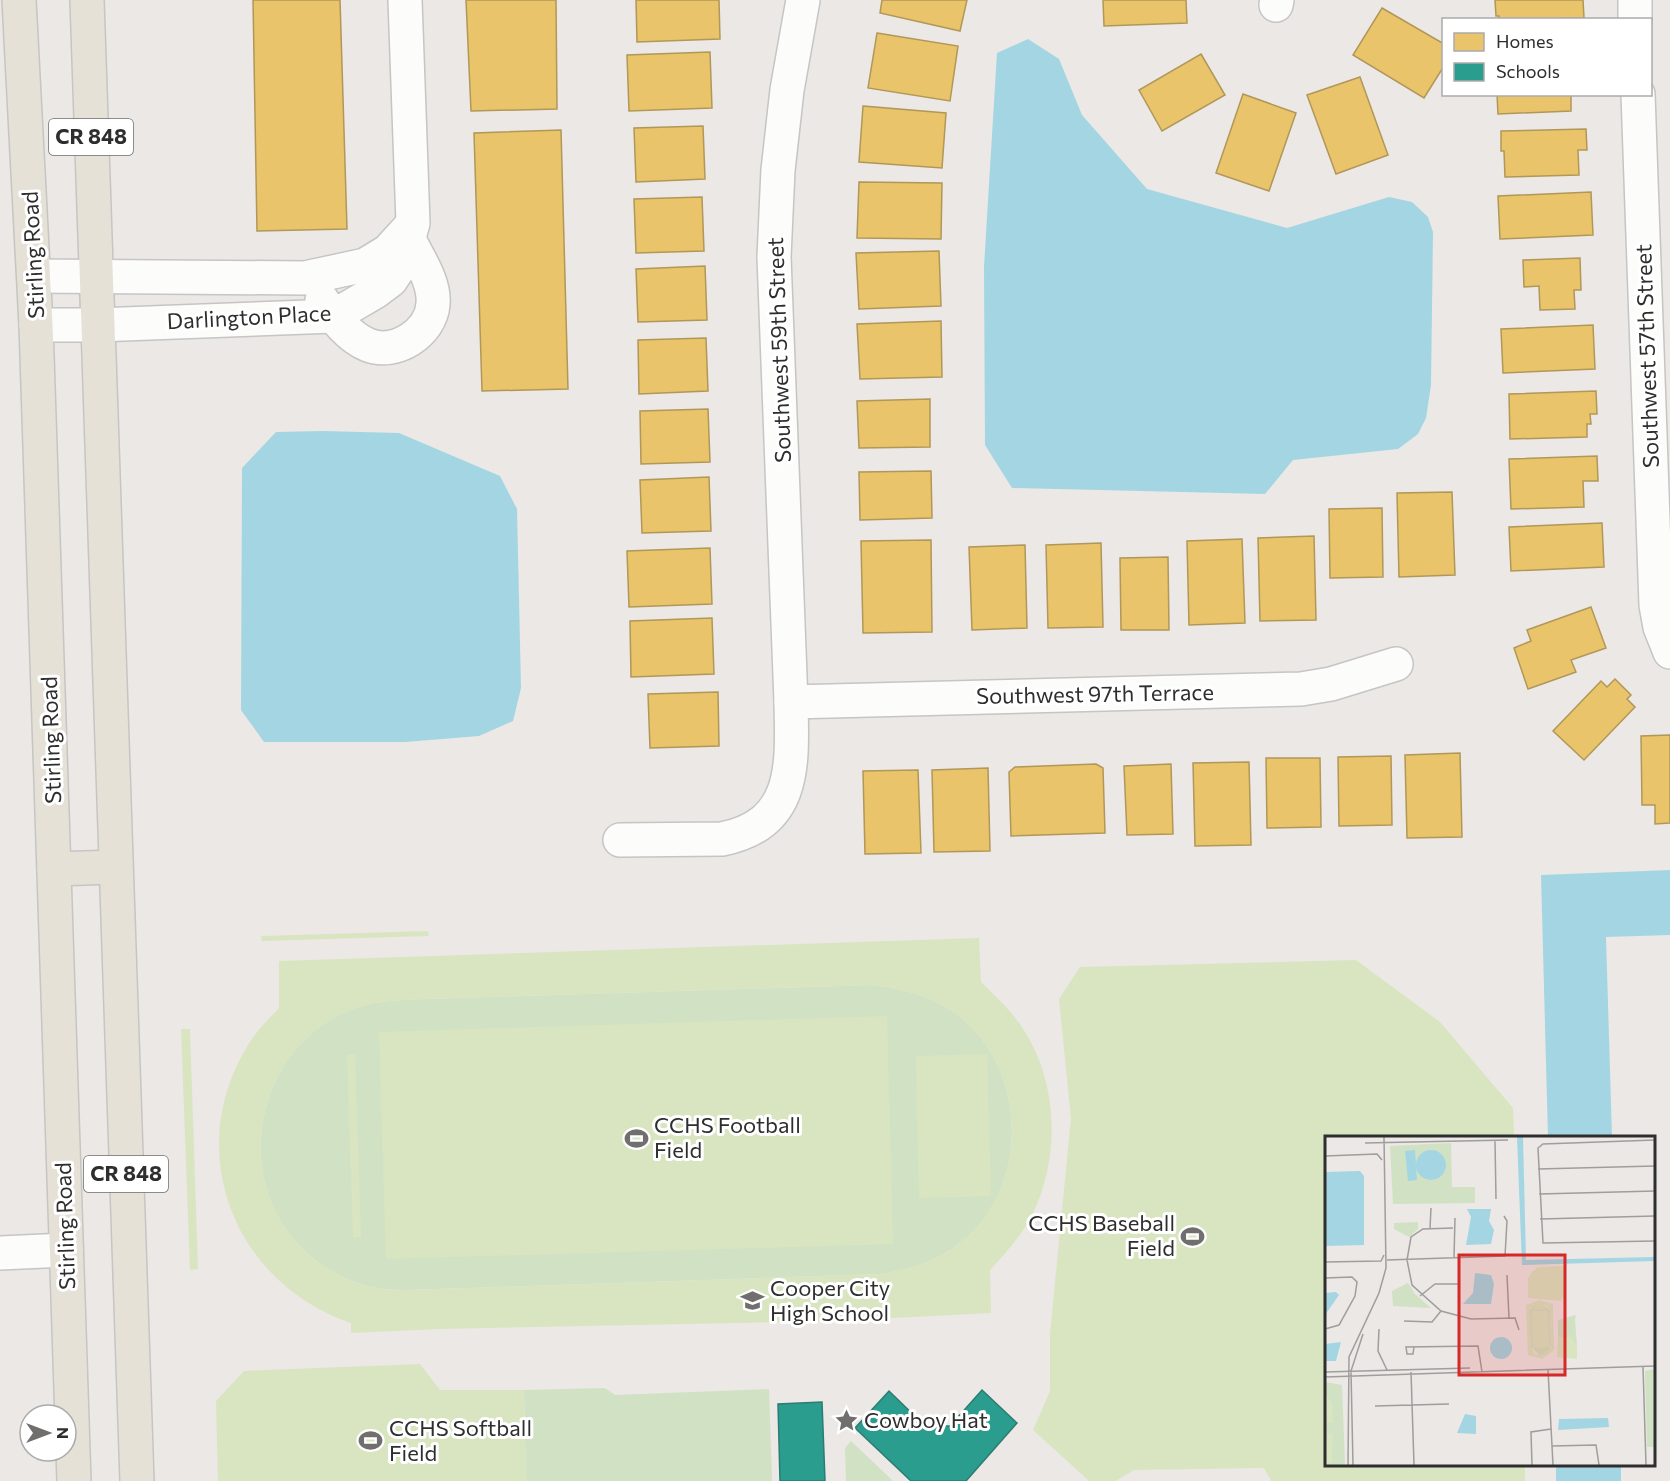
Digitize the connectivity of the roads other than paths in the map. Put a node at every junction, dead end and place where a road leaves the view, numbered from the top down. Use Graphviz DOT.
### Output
graph roads {
  1 [pos="19,0"];
  2 [pos="87,0"];
  3 [pos="405,0"];
  4 [pos="803,0"];
  5 [pos="1635,0"];
  6 [pos="1635,18"];
  7 [pos="1638,96"];
  8 [pos="411,231"];
  9 [pos="95,275"];
  10 [pos="34,276"];
  11 [pos="214,277"];
  12 [pos="306,278"];
  13 [pos="334,316"];
  14 [pos="246,320"];
  15 [pos="36,325"];
  16 [pos="97,325"];
  17 [pos="1670,652"];
  18 [pos="1396,664"];
  19 [pos="791,702"];
  20 [pos="620,840"];
  21 [pos="115,867"];
  22 [pos="54,869"];
  23 [pos="66,1250"];
  24 [pos="0,1253"];
  25 [pos="74,1481"];
  26 [pos="137,1481"];
  1 -- 10 [label="main road, Stirling Road / CR 848"];
  2 -- 9 [label="main road, CR 848"];
  3 -- 8 [label="street, Darlington Place"];
  4 -- 19 [label="street, Southwest 59th Street"];
  5 -- 6 [label="street"];
  7 -- 17 [label="street, Southwest 57th Street"];
  8 -- 12 [label="street, Darlington Place"];
  8 -- 13 [label="street, Darlington Place"];
  8 -- 13 [label="street"];
  9 -- 10 [label="street, Darlington Place"];
  9 -- 11 [label="street, Darlington Place"];
  9 -- 16 [label="main road, CR 848"];
  10 -- 15 [label="main road, Stirling Road / CR 848"];
  11 -- 12 [label="street, Darlington Place"];
  11 -- 14 [label="street"];
  12 -- 13 [label="street"];
  13 -- 14 [label="street, Darlington Place"];
  14 -- 16 [label="street, Darlington Place"];
  15 -- 16 [label="street, Darlington Place"];
  15 -- 22 [label="main road, Stirling Road / CR 848"];
  16 -- 21 [label="main road, CR 848"];
  18 -- 19 [label="street, Southwest 97th Terrace"];
  19 -- 20 [label="street, Southwest 59th Street"];
  21 -- 22 [label="main road"];
  21 -- 26 [label="main road, CR 848"];
  22 -- 23 [label="main road, Stirling Road / CR 848"];
  23 -- 24 [label="street"];
  23 -- 25 [label="main road, Stirling Road / CR 848"];
}
